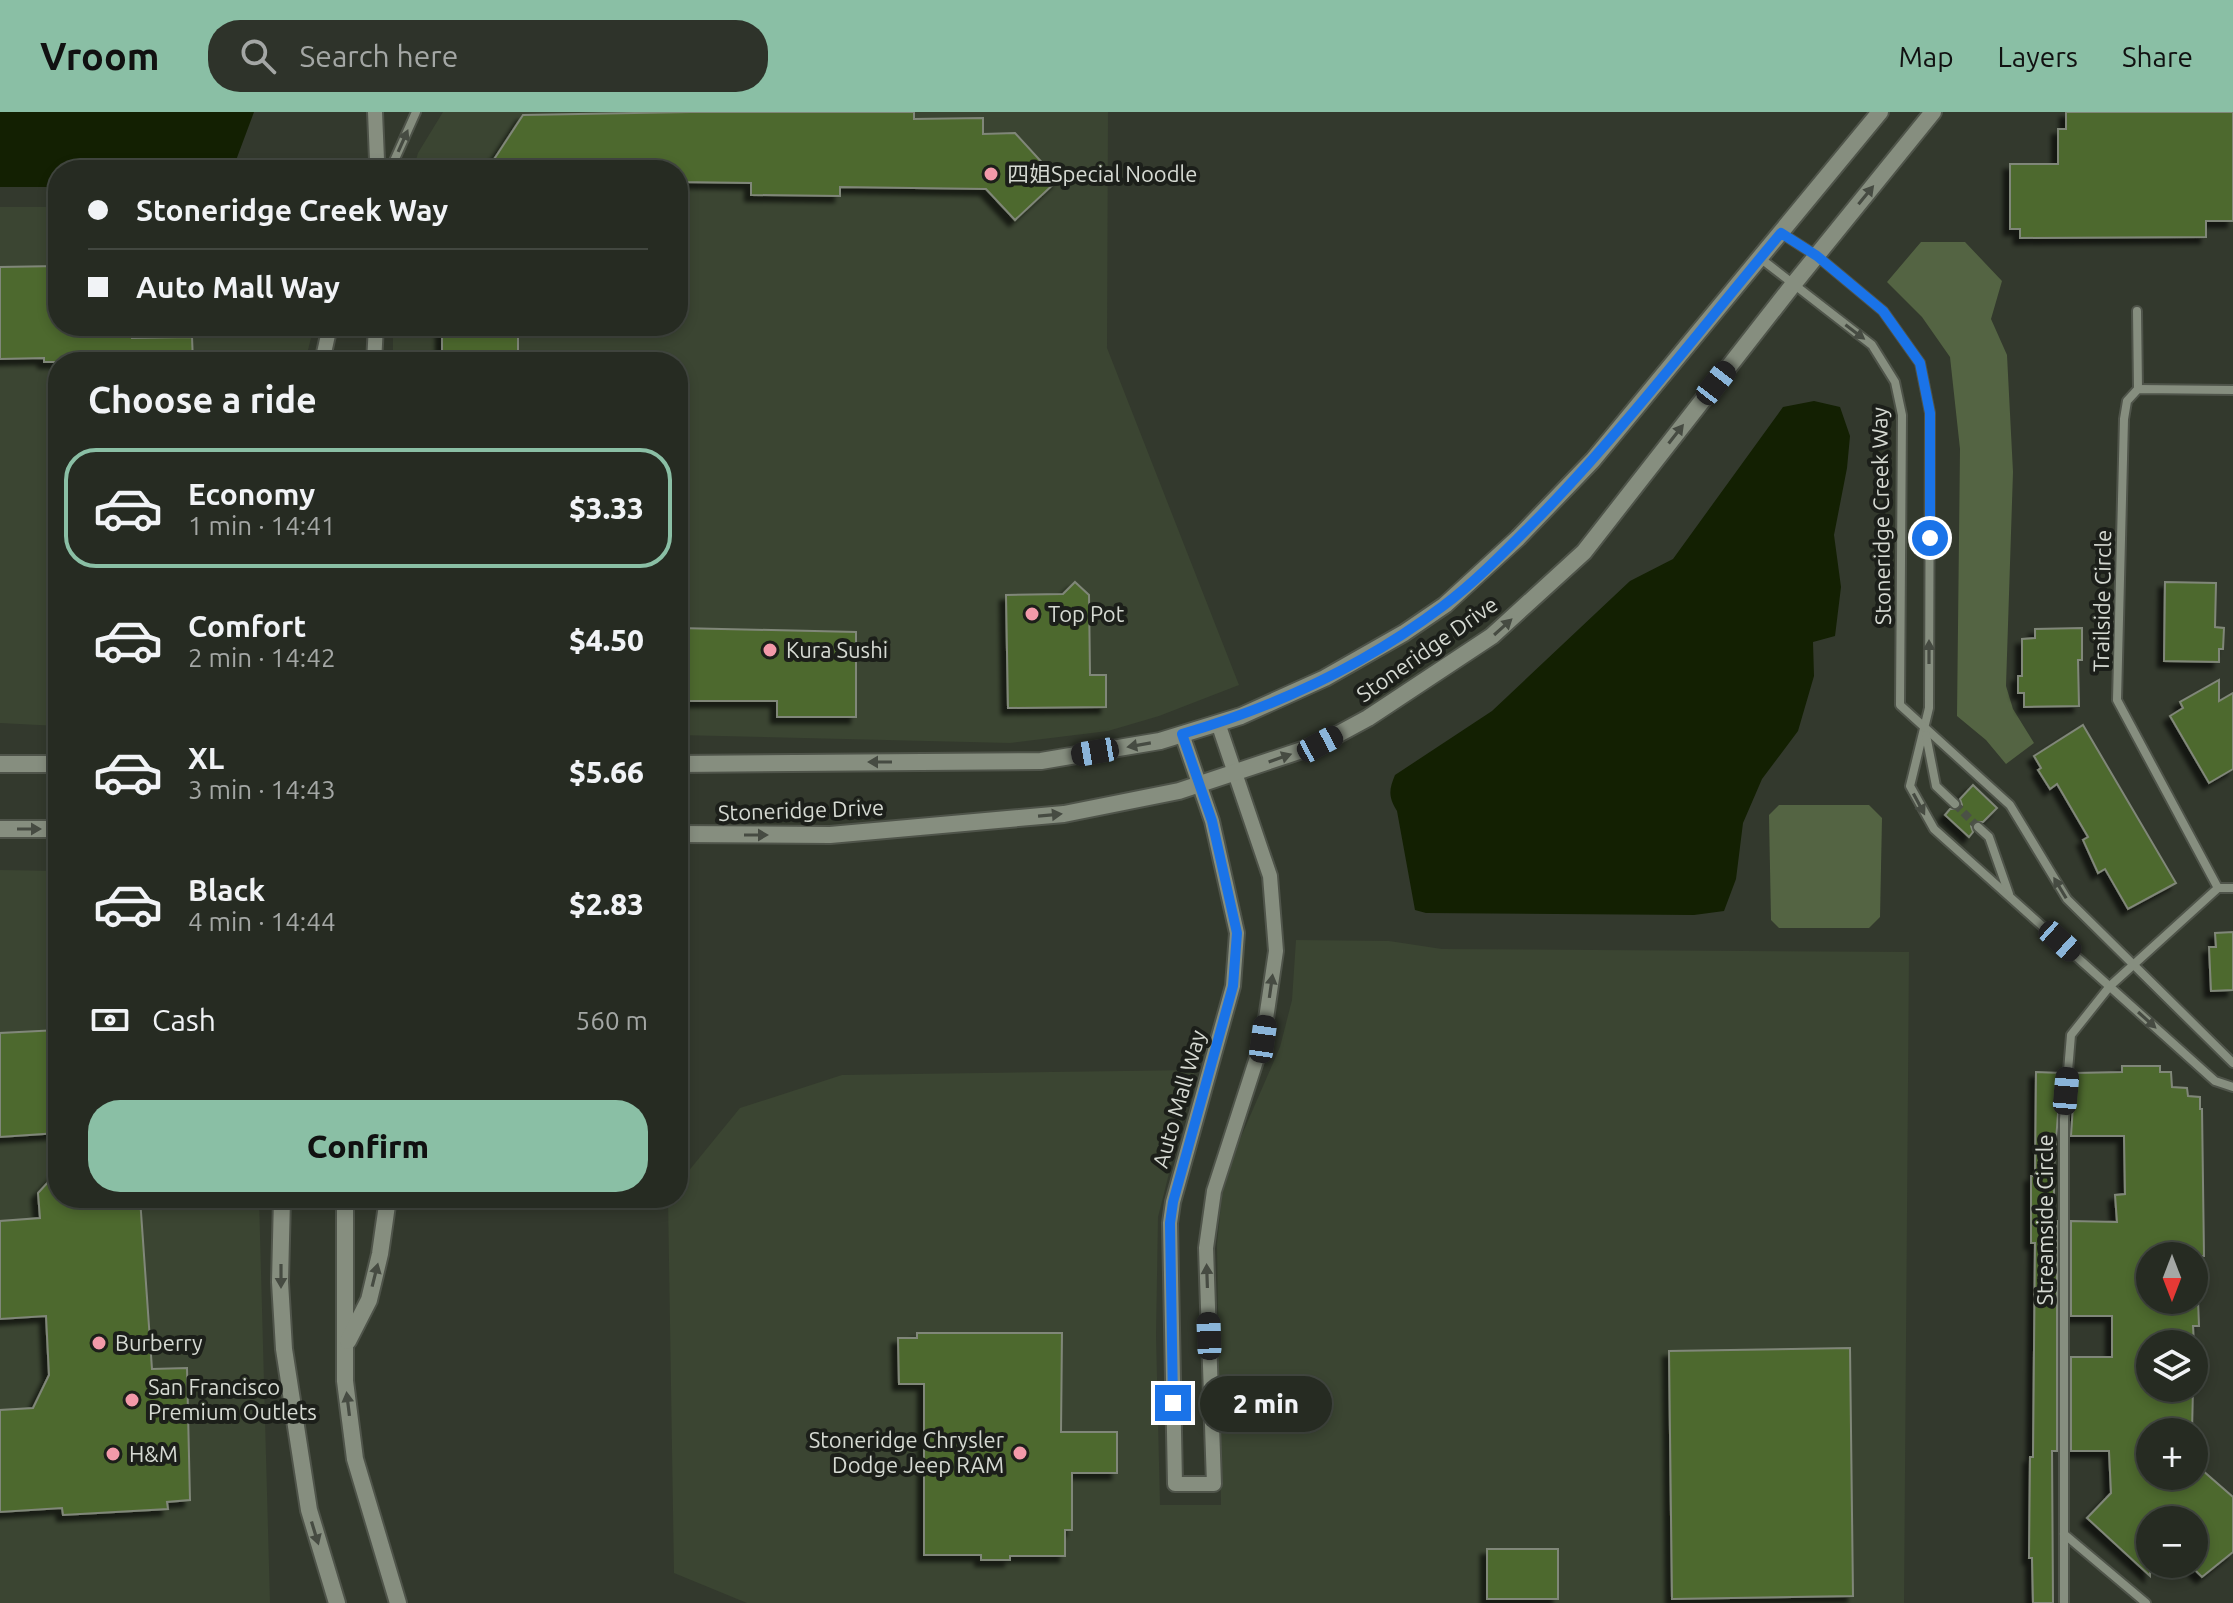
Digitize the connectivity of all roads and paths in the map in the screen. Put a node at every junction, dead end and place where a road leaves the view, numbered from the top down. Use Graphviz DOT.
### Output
graph roads {
  1 [pos="375,112"];
  2 [pos="416,112"];
  3 [pos="1880,112"];
  4 [pos="1933,112"];
  5 [pos="377,160"];
  6 [pos="394,160"];
  7 [pos="1781,233"];
  8 [pos="1817,256"];
  9 [pos="1760,258"];
  10 [pos="1792,286"];
  11 [pos="2137,311"];
  12 [pos="2138,389"];
  13 [pos="2233,390"];
  14 [pos="1218,723"];
  15 [pos="1925,730"];
  16 [pos="1182,734"];
  17 [pos="0,764"];
  18 [pos="48,764"];
  19 [pos="688,764"];
  20 [pos="1235,772"];
  21 [pos="1199,784"];
  22 [pos="1955,804"];
  23 [pos="1978,827"];
  24 [pos="0,829"];
  25 [pos="48,829"];
  26 [pos="688,834"];
  27 [pos="2218,888"];
  28 [pos="2233,888"];
  29 [pos="2010,896"];
  30 [pos="2132,966"];
  31 [pos="2110,986"];
  32 [pos="2233,1063"];
  33 [pos="2233,1087"];
  34 [pos="282,1208"];
  35 [pos="345,1208"];
  36 [pos="387,1208"];
  37 [pos="345,1346"];
  38 [pos="2064,1534"];
  39 [pos="337,1603"];
  40 [pos="398,1603"];
  41 [pos="2064,1603"];
  42 [pos="2146,1603"];
  1 -- 5 [label="street"];
  6 -- 2 [label="street, one-way"];
  3 -- 7 [label="main road, Stoneridge Drive"];
  8 -- 4 [label="main road, Stoneridge Drive, one-way"];
  7 -- 8 [label="street, Stoneridge Creek Way"];
  7 -- 9 [label="main road, Stoneridge Drive"];
  8 -- 10 [label="main road, Stoneridge Drive"];
  15 -- 8 [label="street, Stoneridge Creek Way, one-way"];
  9 -- 10 [label="street, Stoneridge Creek Way"];
  9 -- 14 [label="main road, Stoneridge Drive"];
  10 -- 15 [label="street, Stoneridge Creek Way, one-way"];
  20 -- 10 [label="main road, Stoneridge Drive, one-way"];
  11 -- 12 [label="street"];
  12 -- 13 [label="street"];
  12 -- 27 [label="street, Trailside Circle"];
  14 -- 16 [label="main road, Stoneridge Drive"];
  14 -- 20 [label="street, Auto Mall Way"];
  15 -- 22 [label="street, Stoneridge Creek Way"];
  15 -- 29 [label="street, Stoneridge Creek Way, one-way"];
  30 -- 15 [label="street, Stoneridge Creek Way, one-way"];
  16 -- 19 [label="main road, Stoneridge Drive, one-way"];
  16 -- 21 [label="street, Auto Mall Way"];
  17 -- 18 [label="main road"];
  20 -- 21 [label="main road, Stoneridge Drive"];
  21 -- 20 [label="street, Auto Mall Way, one-way"];
  26 -- 21 [label="main road, Stoneridge Drive, one-way"];
  23 -- 29 [label="street, Stoneridge Creek Way"];
  24 -- 25 [label="main road, one-way"];
  27 -- 28 [label="street"];
  27 -- 30 [label="street, Streamside Circle"];
  29 -- 31 [label="street, Stoneridge Creek Way"];
  30 -- 31 [label="street, Streamside Circle"];
  30 -- 32 [label="street, Stoneridge Creek Way"];
  31 -- 33 [label="street, Stoneridge Creek Way, one-way"];
  31 -- 38 [label="street, Streamside Circle"];
  34 -- 39 [label="main road, one-way"];
  35 -- 37 [label="main road"];
  37 -- 36 [label="main road, one-way"];
  40 -- 37 [label="main road, one-way"];
  38 -- 41 [label="street, Streamside Circle"];
  38 -- 42 [label="street"];
}
